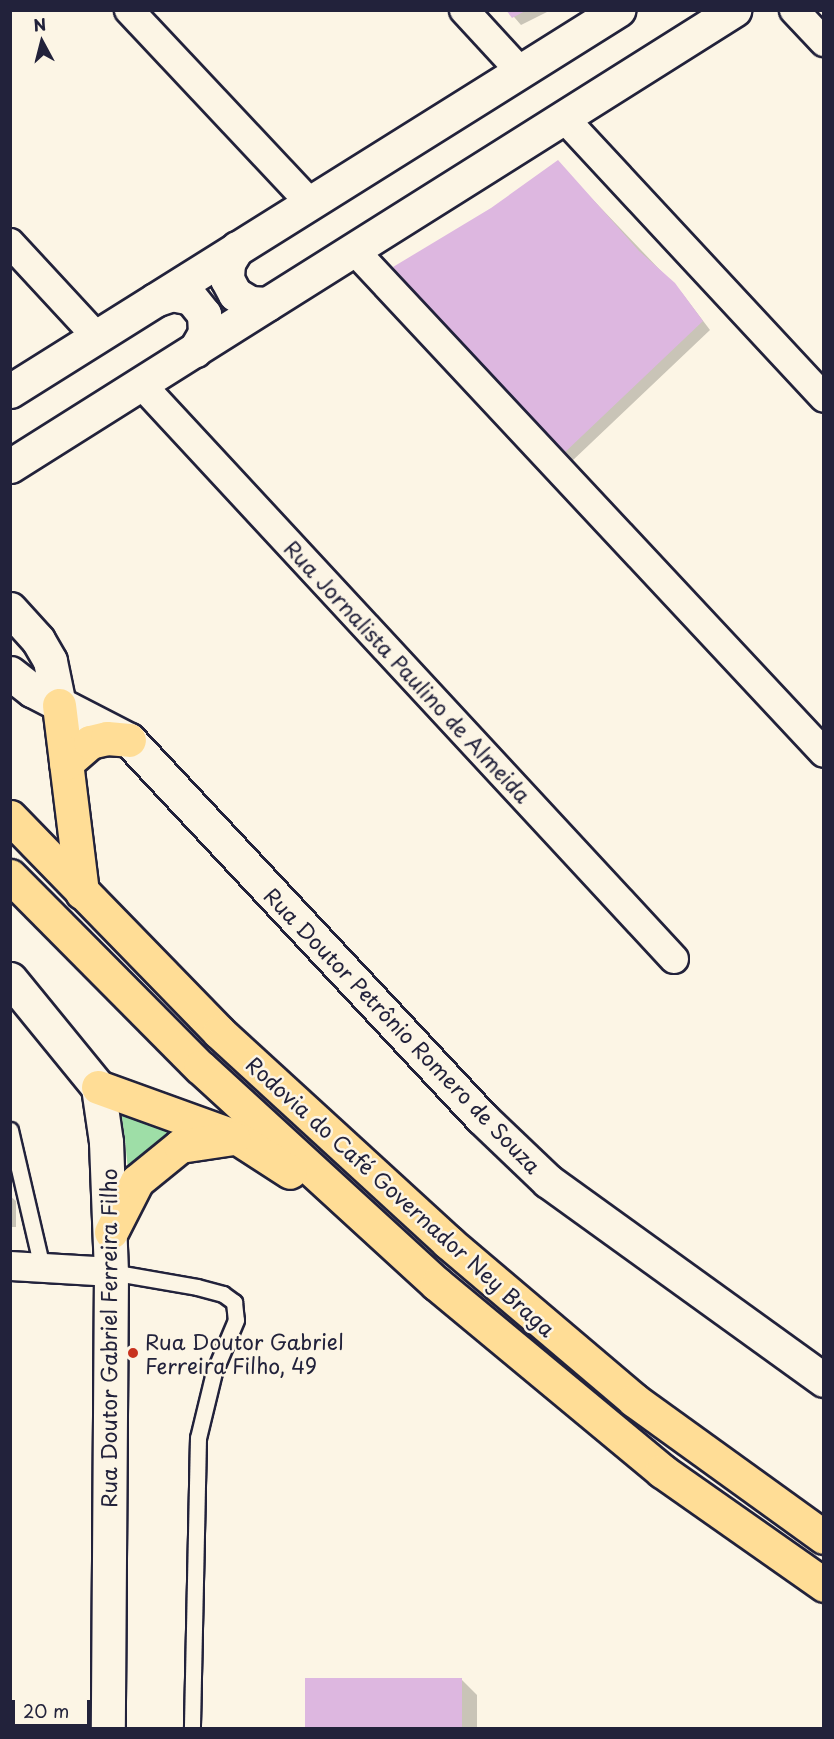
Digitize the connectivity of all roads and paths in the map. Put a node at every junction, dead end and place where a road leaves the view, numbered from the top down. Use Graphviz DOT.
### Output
graph roads {
  1 [pos="129,10"];
  2 [pos="464,10"];
  3 [pos="618,10"];
  4 [pos="734,10"];
  5 [pos="794,10"];
  6 [pos="824,42"];
  7 [pos="521,72"];
  8 [pos="564,118"];
  9 [pos="310,203"];
  10 [pos="10,243"];
  11 [pos="237,248"];
  12 [pos="354,250"];
  13 [pos="154,301"];
  14 [pos="267,304"];
  15 [pos="97,337"];
  16 [pos="195,350"];
  17 [pos="141,384"];
  18 [pos="10,391"];
  19 [pos="824,398"];
  20 [pos="10,466"];
  21 [pos="10,609"];
  22 [pos="10,673"];
  23 [pos="58,705"];
  24 [pos="129,740"];
  25 [pos="824,753"];
  26 [pos="66,763"];
  27 [pos="10,817"];
  28 [pos="10,876"];
  29 [pos="82,893"];
  30 [pos="674,959"];
  31 [pos="10,979"];
  32 [pos="98,1087"];
  33 [pos="10,1131"];
  34 [pos="236,1137"];
  35 [pos="13,1153"];
  36 [pos="362,1218"];
  37 [pos="111,1232"];
  38 [pos="10,1266"];
  39 [pos="42,1267"];
  40 [pos="111,1272"];
  41 [pos="824,1380"];
  42 [pos="824,1538"];
  43 [pos="824,1585"];
  44 [pos="108,1728"];
  45 [pos="192,1728"];
  1 -- 9 [label="street"];
  2 -- 7 [label="street"];
  3 -- 7 [label="main road"];
  4 -- 8 [label="main road"];
  5 -- 6 [label="street"];
  7 -- 9 [label="main road"];
  8 -- 12 [label="main road"];
  8 -- 19 [label="street"];
  9 -- 11 [label="main road"];
  10 -- 15 [label="street"];
  11 -- 13 [label="main road"];
  11 -- 14 [label="main road"];
  12 -- 14 [label="main road"];
  12 -- 25 [label="street"];
  13 -- 15 [label="main road"];
  13 -- 16 [label="main road"];
  14 -- 16 [label="main road"];
  15 -- 18 [label="main road"];
  16 -- 17 [label="main road"];
  17 -- 20 [label="main road"];
  17 -- 30 [label="street, Rua Jornalista Paulino de Almeida"];
  21 -- 23 [label="main road"];
  22 -- 23 [label="main road, Rua Doutor Petrônio Romero de Souza"];
  23 -- 24 [label="main road, Rua Doutor Petrônio Romero de Souza"];
  23 -- 26 [label="highway"];
  24 -- 26 [label="highway"];
  24 -- 41 [label="main road, Rua Doutor Petrônio Romero de Souza"];
  26 -- 29 [label="highway"];
  27 -- 29 [label="highway, Rodovia do Café Governador Ney Braga"];
  28 -- 36 [label="highway, Rodovia do Café Governador Ney Braga"];
  29 -- 42 [label="highway, Rodovia do Café Governador Ney Braga"];
  31 -- 32 [label="main road"];
  32 -- 34 [label="highway"];
  32 -- 37 [label="main road, Rua Doutor Gabriel Ferreira Filho"];
  33 -- 35 [label="lane"];
  34 -- 36 [label="highway"];
  34 -- 37 [label="highway"];
  35 -- 39 [label="lane"];
  36 -- 43 [label="highway, Rodovia do Café Governador Ney Braga"];
  37 -- 40 [label="main road, Rua Doutor Gabriel Ferreira Filho"];
  38 -- 39 [label="street"];
  39 -- 40 [label="street"];
  40 -- 44 [label="main road, Rua Doutor Gabriel Ferreira Filho"];
  40 -- 45 [label="lane"];
}
